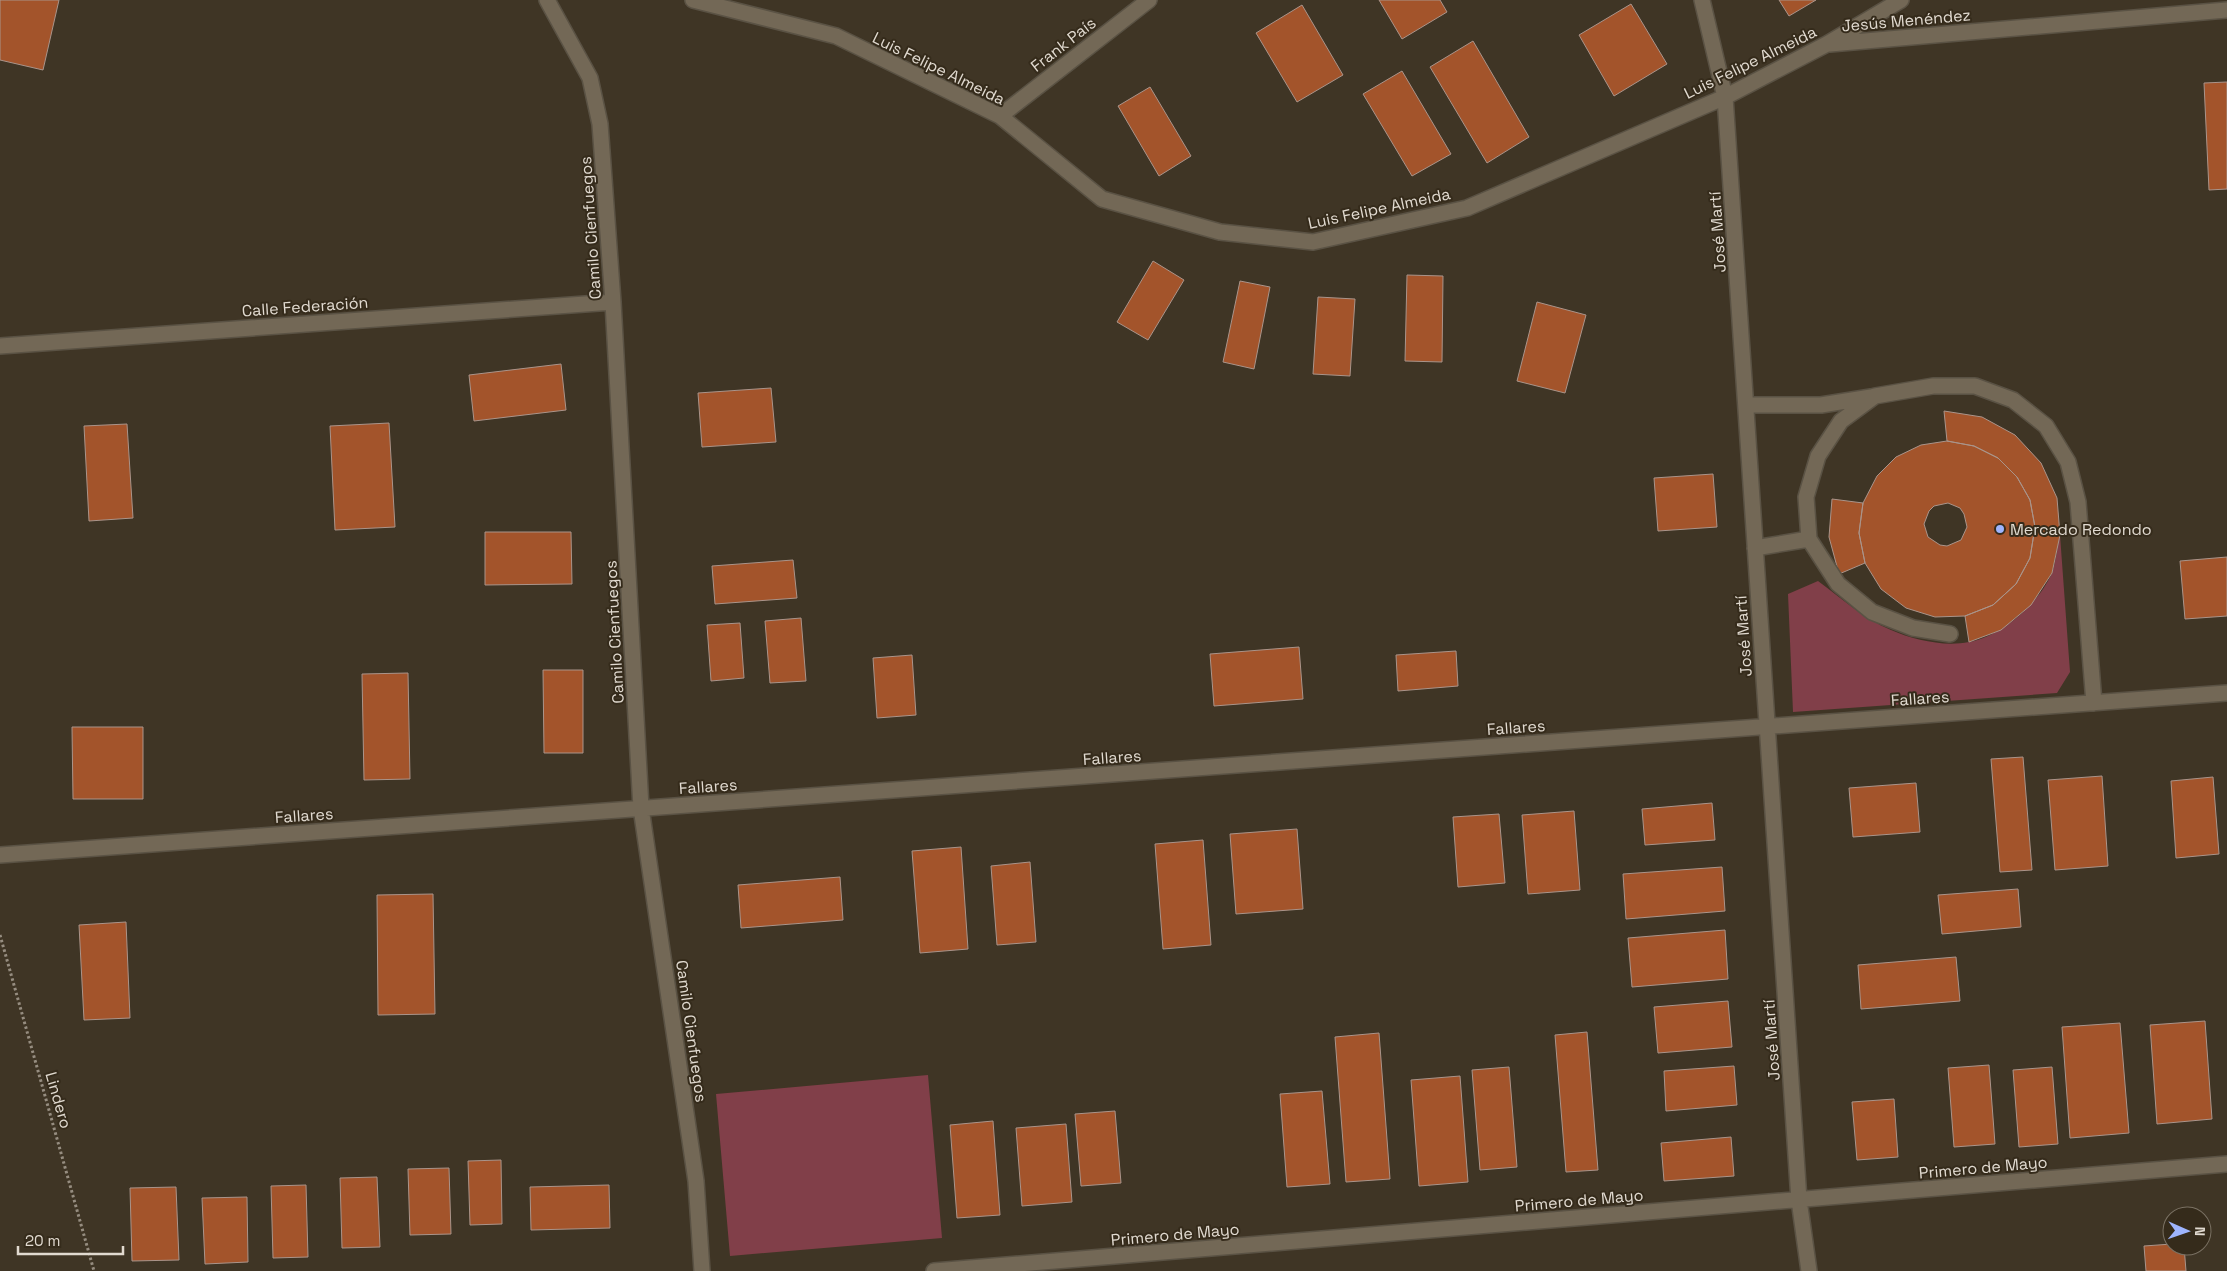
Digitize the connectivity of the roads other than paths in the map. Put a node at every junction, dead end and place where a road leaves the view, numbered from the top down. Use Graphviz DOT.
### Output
graph roads {
  1 [pos="546,0"];
  2 [pos="693,0"];
  3 [pos="1149,0"];
  4 [pos="1702,0"];
  5 [pos="1901,0"];
  6 [pos="2227,10"];
  7 [pos="1827,44"];
  8 [pos="1725,97"];
  9 [pos="1000,116"];
  10 [pos="614,302"];
  11 [pos="0,346"];
  12 [pos="1875,396"];
  13 [pos="1746,405"];
  14 [pos="1809,539"];
  15 [pos="1755,548"];
  16 [pos="1950,634"];
  17 [pos="2227,693"];
  18 [pos="2094,703"];
  19 [pos="1767,727"];
  20 [pos="641,808"];
  21 [pos="0,855"];
  22 [pos="2227,1164"];
  23 [pos="1799,1200"];
  24 [pos="702,1271"];
  25 [pos="934,1271"];
  26 [pos="1809,1271"];
  1 -- 10 [label="street, Camilo Cienfuegos"];
  2 -- 9 [label="street, Luis Felipe Almeida"];
  3 -- 9 [label="street, Frank País"];
  4 -- 8 [label="street, José Martí"];
  5 -- 7 [label="street, Luis Felipe Almeida"];
  6 -- 7 [label="street, Jesús Menéndez"];
  7 -- 8 [label="street, Luis Felipe Almeida"];
  8 -- 9 [label="street, Luis Felipe Almeida"];
  8 -- 13 [label="street, José Martí"];
  10 -- 11 [label="street, Calle Federación"];
  10 -- 20 [label="street, Camilo Cienfuegos"];
  12 -- 13 [label="street"];
  12 -- 14 [label="street"];
  12 -- 18 [label="street"];
  13 -- 15 [label="street, José Martí"];
  14 -- 15 [label="street"];
  14 -- 16 [label="street"];
  15 -- 19 [label="street, José Martí"];
  17 -- 18 [label="street, Fallares"];
  18 -- 19 [label="street, Fallares"];
  19 -- 20 [label="street, Fallares"];
  19 -- 23 [label="street, José Martí"];
  20 -- 21 [label="street, Fallares"];
  20 -- 24 [label="street, Camilo Cienfuegos"];
  22 -- 23 [label="street, Primero de Mayo"];
  23 -- 25 [label="street, Primero de Mayo"];
  23 -- 26 [label="street, José Martí"];
}
